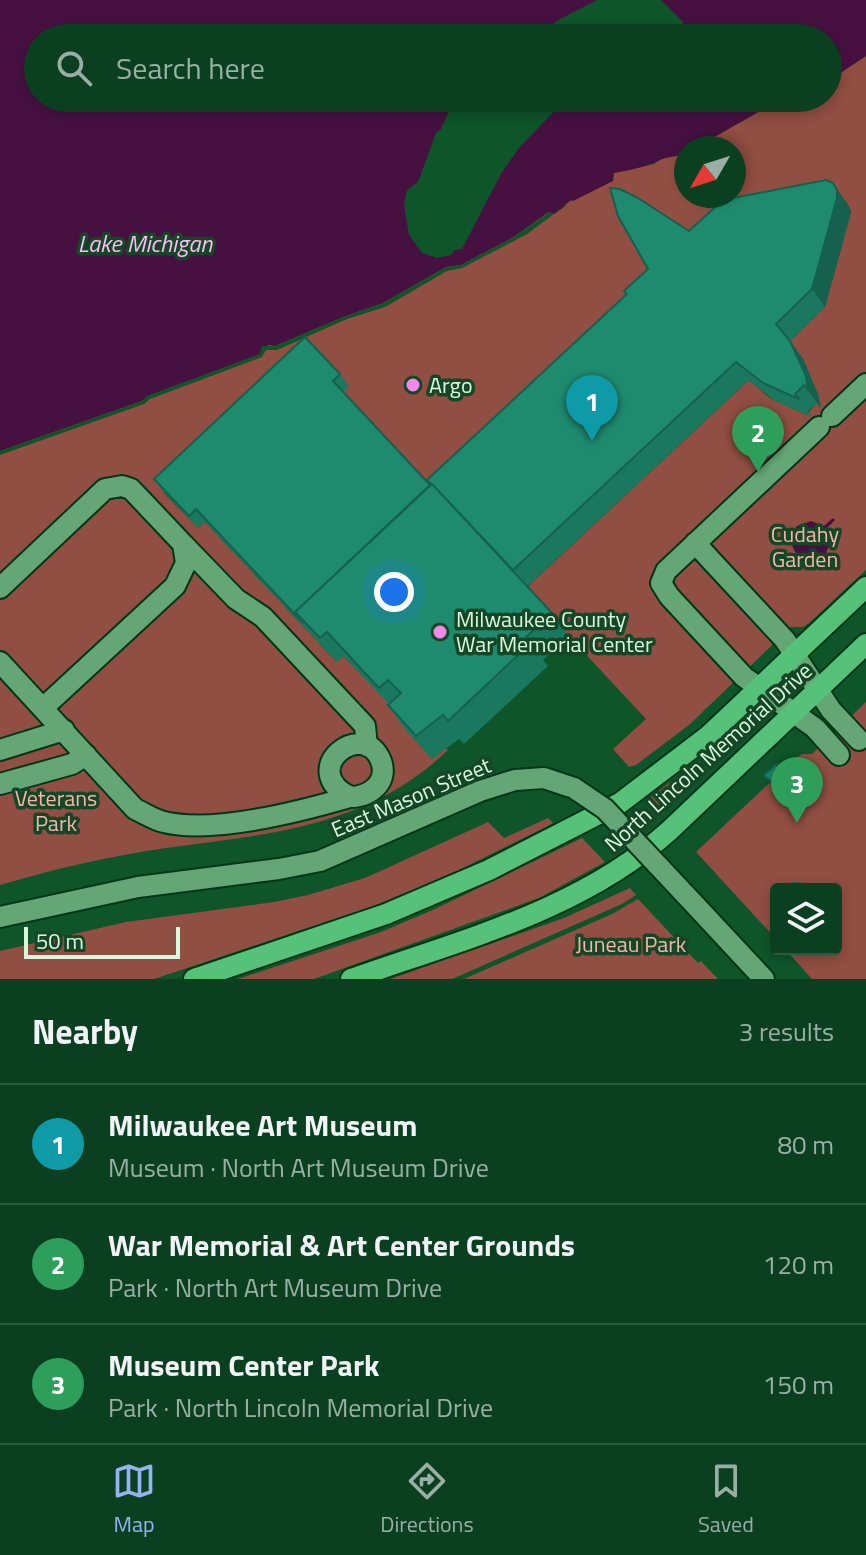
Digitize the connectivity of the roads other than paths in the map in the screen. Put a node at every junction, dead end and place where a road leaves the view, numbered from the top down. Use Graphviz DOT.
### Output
graph roads {
  1 [pos="866,384"];
  2 [pos="695,543"];
  3 [pos="183,544"];
  4 [pos="866,587"];
  5 [pos="0,588"];
  6 [pos="866,644"];
  7 [pos="795,654"];
  8 [pos="0,662"];
  9 [pos="759,688"];
  10 [pos="818,690"];
  11 [pos="43,708"];
  12 [pos="793,713"];
  13 [pos="64,730"];
  14 [pos="859,740"];
  15 [pos="367,746"];
  16 [pos="0,750"];
  17 [pos="86,755"];
  18 [pos="839,755"];
  19 [pos="0,784"];
  20 [pos="350,797"];
  21 [pos="0,917"];
  22 [pos="194,979"];
  23 [pos="351,979"];
  24 [pos="764,979"];
  1 -- 2 [label="street"];
  2 -- 7 [label="street"];
  2 -- 9 [label="street"];
  3 -- 5 [label="street"];
  3 -- 11 [label="street"];
  3 -- 15 [label="street"];
  4 -- 7 [label="main road, North Lincoln Memorial Drive"];
  6 -- 10 [label="main road, North Lincoln Memorial Drive"];
  7 -- 9 [label="main road, North Lincoln Memorial Drive"];
  7 -- 10 [label="street"];
  8 -- 11 [label="street"];
  9 -- 12 [label="street"];
  9 -- 22 [label="main road, North Lincoln Memorial Drive"];
  10 -- 12 [label="main road, North Lincoln Memorial Drive"];
  10 -- 14 [label="street"];
  11 -- 13 [label="street"];
  12 -- 18 [label="street"];
  12 -- 23 [label="main road, North Lincoln Memorial Drive"];
  13 -- 16 [label="street"];
  13 -- 17 [label="street"];
  15 -- 20 [label="street"];
  15 -- 20 [label="street"];
  17 -- 19 [label="street"];
  17 -- 20 [label="street"];
  21 -- 24 [label="street, East Mason Street, bridge"];
}
